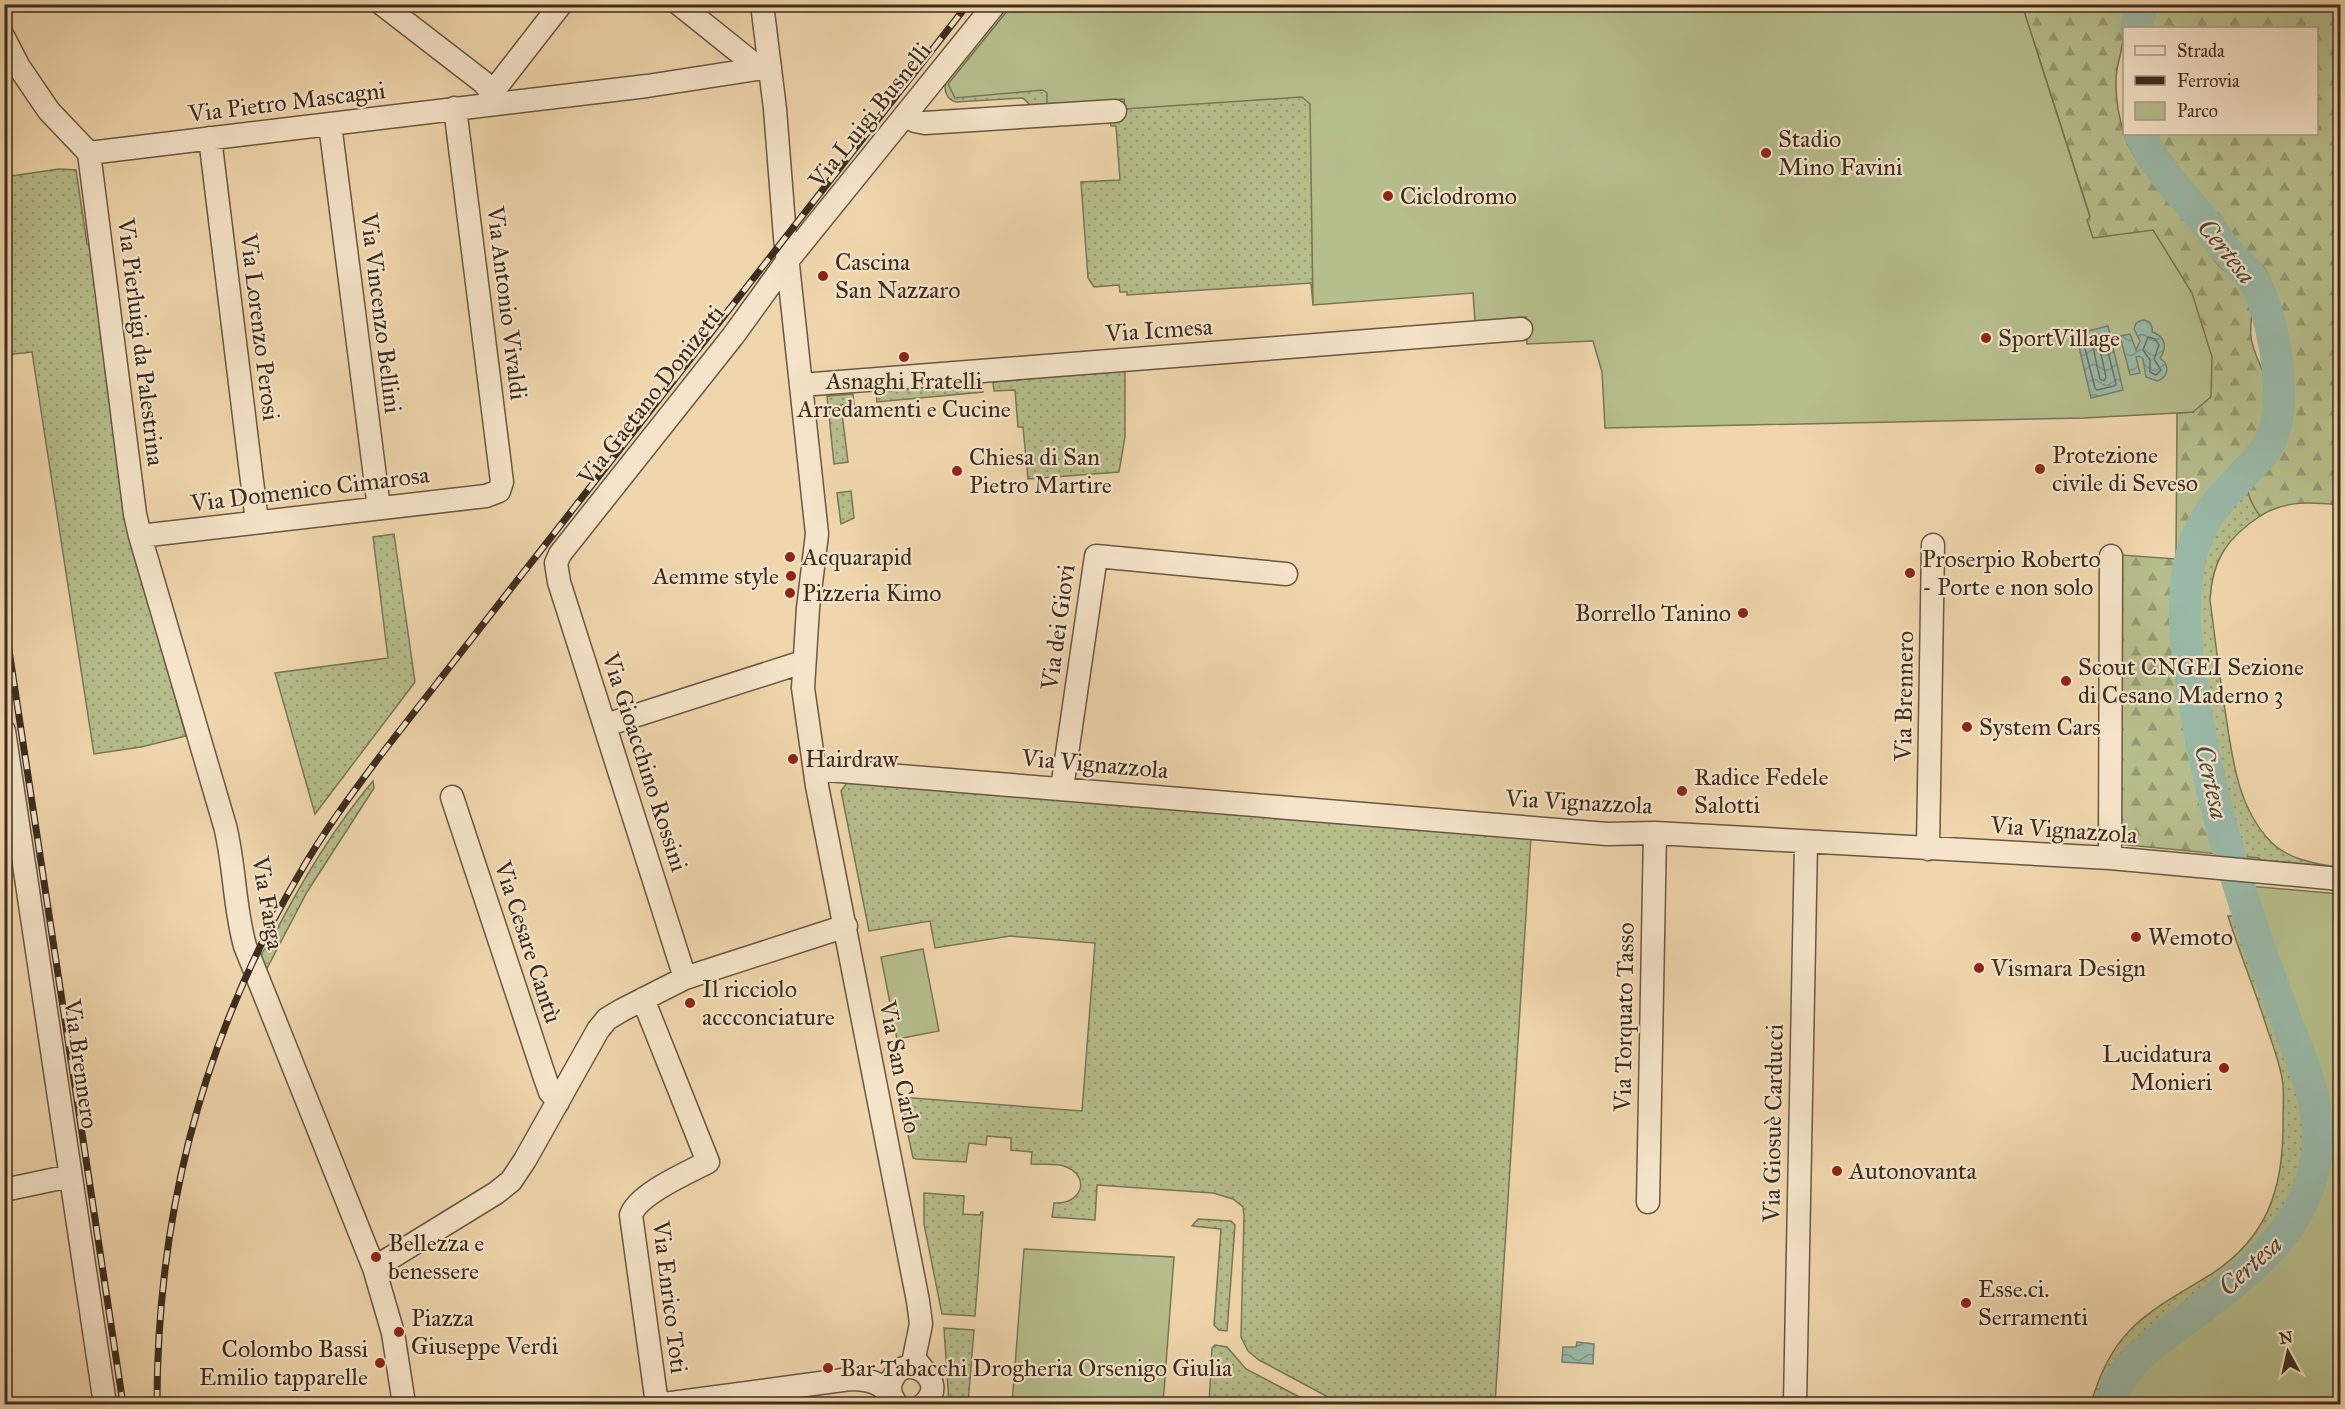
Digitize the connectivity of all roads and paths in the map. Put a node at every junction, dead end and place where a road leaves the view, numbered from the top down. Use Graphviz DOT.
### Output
graph roads {
  1 [pos="382,4"];
  2 [pos="561,4"];
  3 [pos="679,4"];
  4 [pos="762,4"];
  5 [pos="994,4"];
  6 [pos="4,38"];
  7 [pos="765,68"];
  8 [pos="491,99"];
  9 [pos="455,108"];
  10 [pos="1115,111"];
  11 [pos="907,115"];
  12 [pos="330,124"];
  13 [pos="210,138"];
  14 [pos="89,153"];
  15 [pos="788,260"];
  16 [pos="1521,329"];
  17 [pos="801,385"];
  18 [pos="486,496"];
  19 [pos="379,508"];
  20 [pos="257,522"];
  21 [pos="140,536"];
  22 [pos="1933,545"];
  23 [pos="2111,556"];
  24 [pos="556,562"];
  25 [pos="1286,574"];
  26 [pos="803,662"];
  27 [pos="606,725"];
  28 [pos="4,731"];
  29 [pos="815,769"];
  30 [pos="1062,788"];
  31 [pos="452,797"];
  32 [pos="1655,833"];
  33 [pos="1806,842"];
  34 [pos="1928,849"];
  35 [pos="2110,858"];
  36 [pos="2340,879"];
  37 [pos="846,926"];
  38 [pos="685,978"];
  39 [pos="643,999"];
  40 [pos="558,1102"];
  41 [pos="70,1176"];
  42 [pos="4,1190"];
  43 [pos="1648,1202"];
  44 [pos="374,1268"];
  45 [pos="928,1392"];
  46 [pos="895,1402"];
  47 [pos="105,1404"];
  48 [pos="404,1404"];
  49 [pos="657,1404"];
  50 [pos="664,1404"];
  51 [pos="1795,1404"];
  1 -- 8 [label="street"];
  2 -- 8 [label="street"];
  3 -- 7 [label="street"];
  4 -- 7 [label="street, Via San Carlo"];
  5 -- 11 [label="street, Via Luigi Busnelli"];
  6 -- 14 [label="street"];
  7 -- 8 [label="street, Via Pietro Mascagni"];
  7 -- 15 [label="street, Via San Carlo"];
  8 -- 9 [label="street, Via Pietro Mascagni"];
  9 -- 12 [label="street, Via Pietro Mascagni"];
  9 -- 18 [label="street, Via Antonio Vivaldi"];
  10 -- 11 [label="street"];
  11 -- 15 [label="street, Via Luigi Busnelli"];
  12 -- 13 [label="street, Via Pietro Mascagni"];
  12 -- 19 [label="street, Via Vincenzo Bellini"];
  13 -- 14 [label="street, Via Pietro Mascagni"];
  13 -- 20 [label="street, Via Lorenzo Perosi"];
  14 -- 21 [label="street, Via Pierluigi da Palestrina"];
  15 -- 17 [label="street, Via San Carlo"];
  15 -- 24 [label="street, Via Gaetano Donizetti"];
  16 -- 17 [label="street, Via Icmesa"];
  17 -- 26 [label="street, Via San Carlo"];
  18 -- 19 [label="street, Via Domenico Cimarosa"];
  19 -- 20 [label="street, Via Domenico Cimarosa"];
  20 -- 21 [label="street, Via Domenico Cimarosa"];
  21 -- 44 [label="street, Via Farga"];
  22 -- 34 [label="street, Via Brennero"];
  23 -- 35 [label="street"];
  24 -- 27 [label="street, Via Gioacchino Rossini"];
  25 -- 30 [label="street, Via dei Giovi"];
  26 -- 27 [label="street"];
  26 -- 29 [label="street, Via San Carlo"];
  27 -- 38 [label="street, Via Gioacchino Rossini"];
  28 -- 41 [label="street, Via Brennero"];
  29 -- 30 [label="street, Via Vignazzola"];
  29 -- 37 [label="street, Via San Carlo"];
  30 -- 32 [label="street, Via Vignazzola"];
  31 -- 40 [label="street, Via Cesare Cantù"];
  32 -- 33 [label="street, Via Vignazzola"];
  32 -- 43 [label="street, Via Torquato Tasso"];
  33 -- 34 [label="street, Via Vignazzola"];
  33 -- 51 [label="street, Via Giosuè Carducci"];
  34 -- 35 [label="street, Via Vignazzola"];
  35 -- 36 [label="street, Via Vignazzola"];
  37 -- 38 [label="street"];
  37 -- 45 [label="street, Via San Carlo"];
  38 -- 39 [label="street"];
  39 -- 40 [label="street"];
  39 -- 49 [label="street, Via Enrico Toti"];
  40 -- 44 [label="street"];
  41 -- 42 [label="street"];
  41 -- 47 [label="street, Via Brennero"];
  44 -- 48 [label="street"];
  45 -- 46 [label="street"];
  46 -- 50 [label="street"];
}
